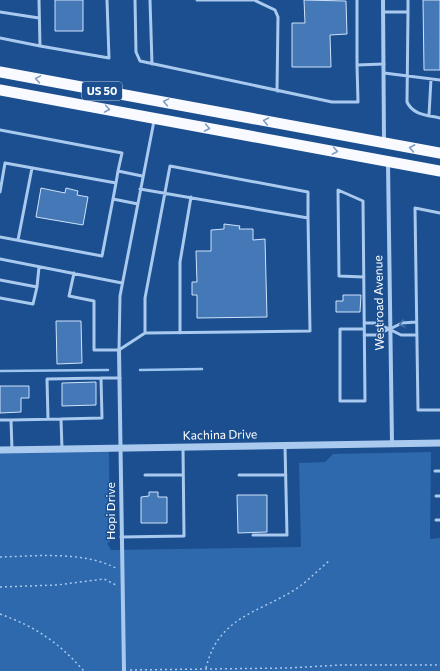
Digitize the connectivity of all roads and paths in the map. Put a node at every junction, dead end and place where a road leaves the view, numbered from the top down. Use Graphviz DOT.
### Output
graph roads {
  1 [pos="39,0"];
  2 [pos="107,0"];
  3 [pos="135,0"];
  4 [pos="150,0"];
  5 [pos="197,0"];
  6 [pos="254,0"];
  7 [pos="357,0"];
  8 [pos="383,0"];
  9 [pos="408,0"];
  10 [pos="0,12"];
  11 [pos="383,12"];
  12 [pos="408,12"];
  13 [pos="39,18"];
  14 [pos="0,38"];
  15 [pos="40,46"];
  16 [pos="152,64"];
  17 [pos="358,64"];
  18 [pos="384,64"];
  19 [pos="0,72"];
  20 [pos="384,72"];
  21 [pos="407,76"];
  22 [pos="431,79"];
  23 [pos="440,80"];
  24 [pos="0,90"];
  25 [pos="277,91"];
  26 [pos="429,115"];
  27 [pos="155,118"];
  28 [pos="440,118"];
  29 [pos="0,130"];
  30 [pos="384,143"];
  31 [pos="440,153"];
  32 [pos="388,161"];
  33 [pos="0,162"];
  34 [pos="6,163"];
  35 [pos="32,168"];
  36 [pos="118,171"];
  37 [pos="440,171"];
  38 [pos="142,176"];
  39 [pos="116,183"];
  40 [pos="140,189"];
  41 [pos="0,192"];
  42 [pos="165,193"];
  43 [pos="191,197"];
  44 [pos="113,199"];
  45 [pos="138,204"];
  46 [pos="440,213"];
  47 [pos="308,218"];
  48 [pos="0,237"];
  49 [pos="18,240"];
  50 [pos="0,259"];
  51 [pos="39,266"];
  52 [pos="74,273"];
  53 [pos="364,276"];
  54 [pos="0,280"];
  55 [pos="122,283"];
  56 [pos="37,287"];
  57 [pos="0,298"];
  58 [pos="416,322"];
  59 [pos="364,324"];
  60 [pos="364,329"];
  61 [pos="390,329"];
  62 [pos="145,333"];
  63 [pos="180,333"];
  64 [pos="364,335"];
  65 [pos="416,335"];
  66 [pos="120,350"];
  67 [pos="101,378"];
  68 [pos="120,378"];
  69 [pos="440,410"];
  70 [pos="48,419"];
  71 [pos="61,419"];
  72 [pos="0,420"];
  73 [pos="11,420"];
  74 [pos="440,443"];
  75 [pos="392,444"];
  76 [pos="285,446"];
  77 [pos="183,447"];
  78 [pos="121,448"];
  79 [pos="62,449"];
  80 [pos="0,450"];
  81 [pos="12,450"];
  82 [pos="435,471"];
  83 [pos="440,471"];
  84 [pos="144,475"];
  85 [pos="183,475"];
  86 [pos="239,475"];
  87 [pos="286,475"];
  88 [pos="436,496"];
  89 [pos="440,496"];
  90 [pos="253,535"];
  91 [pos="121,536"];
  92 [pos="0,557"];
  93 [pos="329,561"];
  94 [pos="121,570"];
  95 [pos="0,587"];
  96 [pos="123,589"];
  97 [pos="0,614"];
  98 [pos="440,665"];
  99 [pos="206,668"];
  100 [pos="124,670"];
  101 [pos="84,671"];
  1 -- 13 [label="lane"];
  2 -- 15 [label="lane"];
  3 -- 16 [label="lane"];
  4 -- 16 [label="lane"];
  5 -- 6 [label="lane"];
  6 -- 25 [label="lane"];
  7 -- 17 [label="lane"];
  8 -- 11 [label="street"];
  9 -- 12 [label="lane"];
  10 -- 13 [label="lane"];
  11 -- 12 [label="lane"];
  11 -- 18 [label="street"];
  12 -- 21 [label="lane"];
  13 -- 15 [label="lane"];
  14 -- 15 [label="lane"];
  16 -- 25 [label="lane"];
  17 -- 18 [label="lane"];
  17 -- 25 [label="lane"];
  18 -- 20 [label="street"];
  30 -- 19 [label="highway, US 50, one-way"];
  20 -- 21 [label="lane"];
  20 -- 30 [label="street"];
  21 -- 22 [label="lane"];
  21 -- 26 [label="lane"];
  22 -- 23 [label="lane"];
  22 -- 26 [label="lane"];
  24 -- 27 [label="highway, US 50, one-way"];
  26 -- 28 [label="lane"];
  27 -- 32 [label="highway, US 50, one-way"];
  27 -- 38 [label="lane"];
  29 -- 36 [label="lane"];
  31 -- 30 [label="highway, US 50, one-way"];
  32 -- 37 [label="highway, US 50"];
  32 -- 61 [label="street, Westroad Avenue"];
  33 -- 34 [label="lane"];
  34 -- 35 [label="lane"];
  34 -- 41 [label="lane"];
  35 -- 39 [label="lane"];
  35 -- 49 [label="lane"];
  36 -- 38 [label="lane"];
  36 -- 39 [label="lane"];
  38 -- 40 [label="lane"];
  39 -- 44 [label="lane"];
  40 -- 42 [label="lane"];
  40 -- 45 [label="lane"];
  42 -- 43 [label="lane"];
  42 -- 47 [label="lane"];
  42 -- 62 [label="lane"];
  43 -- 47 [label="lane"];
  43 -- 63 [label="lane"];
  44 -- 45 [label="lane"];
  44 -- 49 [label="lane"];
  45 -- 55 [label="lane"];
  46 -- 58 [label="lane"];
  47 -- 63 [label="lane"];
  48 -- 49 [label="lane"];
  50 -- 51 [label="lane"];
  51 -- 52 [label="lane"];
  51 -- 56 [label="lane"];
  52 -- 55 [label="lane"];
  52 -- 66 [label="lane"];
  53 -- 53 [label="lane"];
  53 -- 59 [label="lane"];
  54 -- 56 [label="lane"];
  55 -- 66 [label="lane"];
  56 -- 57 [label="lane"];
  58 -- 61 [label="lane, one-way"];
  58 -- 65 [label="lane"];
  59 -- 60 [label="lane"];
  59 -- 61 [label="lane"];
  60 -- 64 [label="lane"];
  60 -- 64 [label="lane"];
  61 -- 64 [label="lane"];
  61 -- 65 [label="lane"];
  61 -- 75 [label="street, Westroad Avenue"];
  62 -- 63 [label="lane"];
  62 -- 66 [label="lane"];
  65 -- 69 [label="lane"];
  66 -- 68 [label="street, Hopi Drive"];
  67 -- 68 [label="lane"];
  67 -- 70 [label="lane"];
  67 -- 71 [label="lane"];
  68 -- 78 [label="street, Hopi Drive"];
  70 -- 71 [label="lane"];
  70 -- 73 [label="lane"];
  71 -- 79 [label="lane"];
  72 -- 73 [label="lane"];
  73 -- 81 [label="lane"];
  74 -- 75 [label="street, Kachina Drive"];
  75 -- 76 [label="street, Kachina Drive"];
  76 -- 77 [label="street, Kachina Drive"];
  76 -- 87 [label="lane"];
  77 -- 78 [label="street, Kachina Drive"];
  77 -- 85 [label="lane"];
  78 -- 79 [label="street, Kachina Drive"];
  78 -- 91 [label="street, Hopi Drive"];
  79 -- 81 [label="street, Kachina Drive"];
  80 -- 81 [label="street, Kachina Drive"];
  82 -- 83 [label="lane"];
  84 -- 85 [label="lane"];
  85 -- 91 [label="lane"];
  86 -- 87 [label="lane"];
  87 -- 90 [label="lane"];
  88 -- 89 [label="lane"];
  91 -- 94 [label="street, Hopi Drive"];
  92 -- 94 [label="path"];
  93 -- 99 [label="path"];
  94 -- 96 [label="street, Hopi Drive"];
  95 -- 96 [label="path"];
  96 -- 100 [label="street, Hopi Drive"];
  97 -- 101 [label="path"];
  98 -- 99 [label="path"];
  99 -- 100 [label="path"];
}
